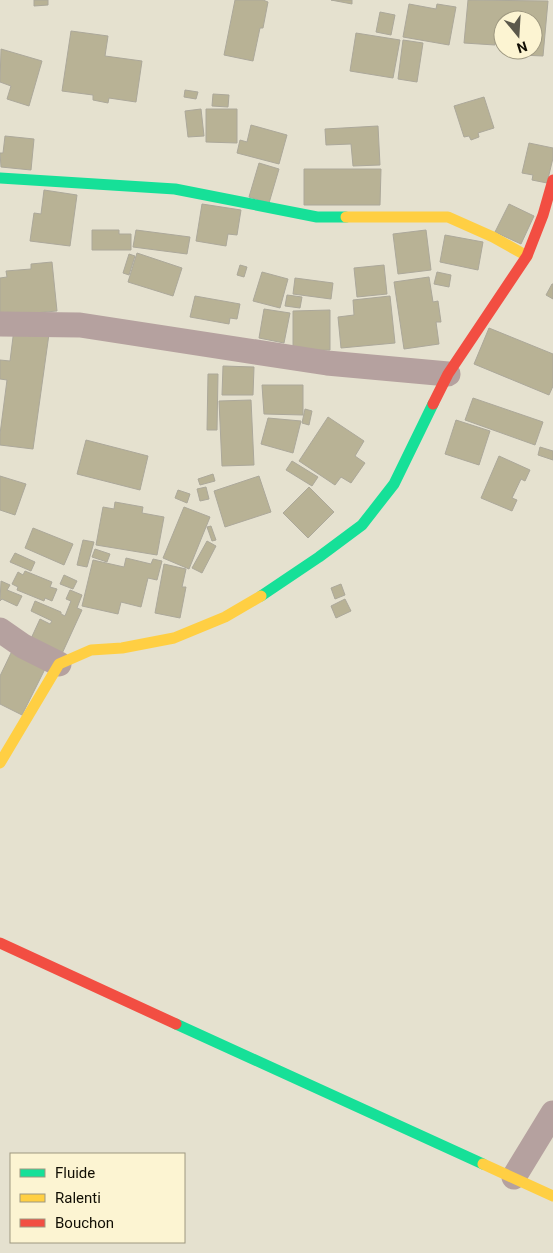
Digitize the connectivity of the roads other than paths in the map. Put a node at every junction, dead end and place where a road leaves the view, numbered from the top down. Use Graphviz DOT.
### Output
graph roads {
  1 [pos="0,178"];
  2 [pos="553,180"];
  3 [pos="527,256"];
  4 [pos="0,324"];
  5 [pos="448,374"];
  6 [pos="0,630"];
  7 [pos="59,664"];
  8 [pos="0,763"];
  9 [pos="0,943"];
  10 [pos="553,1112"];
  11 [pos="514,1177"];
  12 [pos="553,1196"];
  1 -- 3 [label="street"];
  2 -- 3 [label="street"];
  3 -- 5 [label="street"];
  4 -- 5 [label="street"];
  5 -- 7 [label="street"];
  6 -- 7 [label="street"];
  7 -- 8 [label="street"];
  9 -- 11 [label="street"];
  10 -- 11 [label="street"];
  11 -- 12 [label="street"];
}
